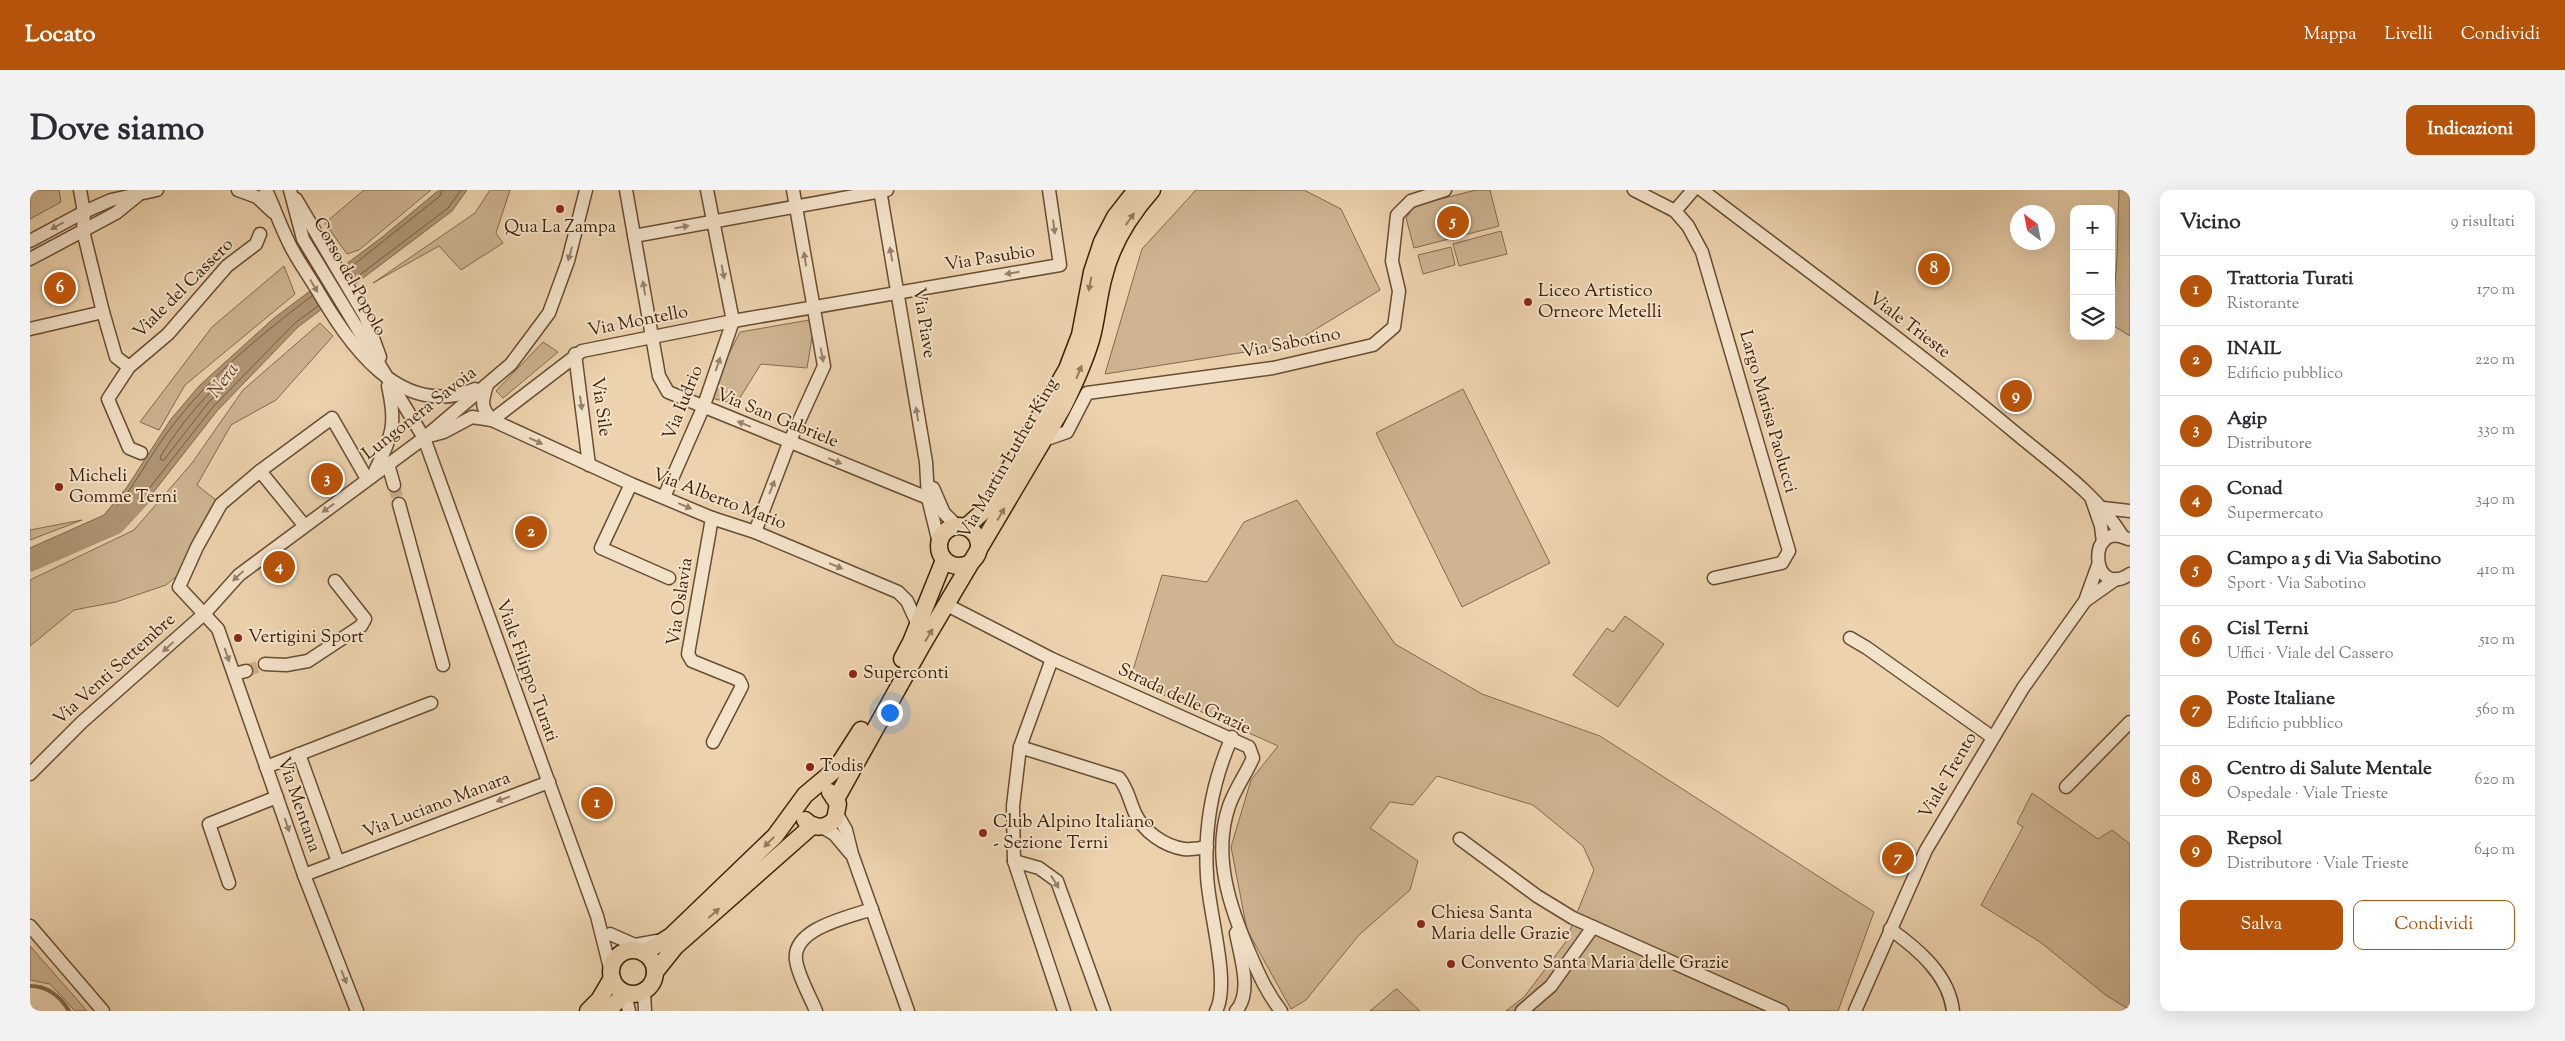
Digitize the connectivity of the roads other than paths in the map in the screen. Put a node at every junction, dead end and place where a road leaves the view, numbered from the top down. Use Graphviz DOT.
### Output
graph roads {
  1 [pos="80,190"];
  2 [pos="157,190"];
  3 [pos="238,190"];
  4 [pos="290,190"];
  5 [pos="586,190"];
  6 [pos="626,190"];
  7 [pos="707,190"];
  8 [pos="793,190"];
  9 [pos="883,190"];
  10 [pos="1049,190"];
  11 [pos="1152,190"];
  12 [pos="1445,190"];
  13 [pos="1634,190"];
  14 [pos="1693,190"];
  15 [pos="1702,190"];
  16 [pos="1135,191"];
  17 [pos="268,194"];
  18 [pos="110,195"];
  19 [pos="137,196"];
  20 [pos="796,206"];
  21 [pos="1675,211"];
  22 [pos="84,212"];
  23 [pos="276,215"];
  24 [pos="713,222"];
  25 [pos="82,231"];
  26 [pos="260,234"];
  27 [pos="634,236"];
  28 [pos="303,238"];
  29 [pos="30,241"];
  30 [pos="30,259"];
  31 [pos="897,292"];
  32 [pos="813,307"];
  33 [pos="103,312"];
  34 [pos="733,321"];
  35 [pos="30,330"];
  36 [pos="652,336"];
  37 [pos="575,354"];
  38 [pos="129,367"];
  39 [pos="386,377"];
  40 [pos="487,384"];
  41 [pos="703,408"];
  42 [pos="492,420"];
  43 [pos="424,438"];
  44 [pos="1044,440"];
  45 [pos="789,443"];
  46 [pos="141,452"];
  47 [pos="926,462"];
  48 [pos="388,464"];
  49 [pos="590,465"];
  50 [pos="260,471"];
  51 [pos="371,476"];
  52 [pos="631,484"];
  53 [pos="394,485"];
  54 [pos="2090,496"];
  55 [pos="664,497"];
  56 [pos="928,498"];
  57 [pos="399,504"];
  58 [pos="2103,508"];
  59 [pos="2130,511"];
  60 [pos="712,518"];
  61 [pos="304,525"];
  62 [pos="961,526"];
  63 [pos="755,532"];
  64 [pos="2127,537"];
  65 [pos="2103,542"];
  66 [pos="939,543"];
  67 [pos="976,556"];
  68 [pos="944,560"];
  69 [pos="2098,564"];
  70 [pos="669,578"];
  71 [pos="1714,578"];
  72 [pos="2124,578"];
  73 [pos="335,580"];
  74 [pos="2085,600"];
  75 [pos="947,605"];
  76 [pos="204,614"];
  77 [pos="918,625"];
  78 [pos="1850,638"];
  79 [pos="1052,659"];
  80 [pos="265,664"];
  81 [pos="443,665"];
  82 [pos="431,703"];
  83 [pos="2130,722"];
  84 [pos="1232,737"];
  85 [pos="1992,737"];
  86 [pos="713,742"];
  87 [pos="1020,747"];
  88 [pos="299,754"];
  89 [pos="266,767"];
  90 [pos="30,774"];
  91 [pos="548,782"];
  92 [pos="2066,787"];
  93 [pos="814,790"];
  94 [pos="277,797"];
  95 [pos="800,804"];
  96 [pos="837,807"];
  97 [pos="817,826"];
  98 [pos="1460,839"];
  99 [pos="1207,847"];
  100 [pos="852,854"];
  101 [pos="1014,861"];
  102 [pos="338,862"];
  103 [pos="304,875"];
  104 [pos="229,883"];
  105 [pos="872,909"];
  106 [pos="597,916"];
  107 [pos="1234,916"];
  108 [pos="30,926"];
  109 [pos="1593,927"];
  110 [pos="1890,929"];
  111 [pos="610,934"];
  112 [pos="671,936"];
  113 [pos="637,952"];
  114 [pos="655,972"];
  115 [pos="611,975"];
  116 [pos="644,991"];
  117 [pos="625,993"];
  118 [pos="1243,1005"];
  119 [pos="103,1011"];
  120 [pos="357,1011"];
  121 [pos="588,1011"];
  122 [pos="608,1011"];
  123 [pos="629,1011"];
  124 [pos="645,1011"];
  125 [pos="816,1011"];
  126 [pos="908,1011"];
  127 [pos="1064,1011"];
  128 [pos="1104,1011"];
  129 [pos="1216,1011"];
  130 [pos="1236,1011"];
  131 [pos="1281,1011"];
  132 [pos="1522,1011"];
  133 [pos="1782,1011"];
  134 [pos="1855,1011"];
  135 [pos="1953,1011"];
  1 -- 22 [label="street, Viale del Cassero"];
  2 -- 19 [label="street"];
  3 -- 23 [label="street"];
  4 -- 28 [label="street, Corso del Popolo"];
  4 -- 39 [label="street, Corso del Popolo"];
  5 -- 40 [label="street, Lungonera Savoia, one-way"];
  6 -- 27 [label="street, Via San Gabriele"];
  7 -- 24 [label="street"];
  8 -- 20 [label="street"];
  9 -- 20 [label="street"];
  31 -- 9 [label="street, Via Piave, one-way"];
  10 -- 31 [label="street, Via Pasubio, one-way"];
  44 -- 11 [label="main road, Via Martin Luther King, one-way"];
  12 -- 44 [label="street, Via Sabotino"];
  13 -- 21 [label="street, Largo Marisa Paolucci"];
  14 -- 21 [label="street"];
  15 -- 54 [label="street, Viale Trieste"];
  16 -- 62 [label="main road, Via Martin Luther King, one-way"];
  17 -- 23 [label="street, Corso del Popolo"];
  17 -- 28 [label="street"];
  18 -- 19 [label="street"];
  18 -- 22 [label="street"];
  19 -- 25 [label="street"];
  20 -- 24 [label="street"];
  32 -- 20 [label="street, one-way"];
  21 -- 71 [label="street, Largo Marisa Paolucci"];
  22 -- 25 [label="street, Viale del Cassero"];
  22 -- 29 [label="street, one-way"];
  23 -- 39 [label="street, Corso del Popolo, one-way"];
  27 -- 24 [label="street, one-way"];
  24 -- 34 [label="street, one-way"];
  25 -- 30 [label="street"];
  25 -- 33 [label="street, Viale del Cassero"];
  26 -- 38 [label="street, Viale del Cassero"];
  36 -- 27 [label="street, Via San Gabriele, one-way"];
  28 -- 39 [label="street, Corso del Popolo"];
  31 -- 32 [label="street, Via Pasubio"];
  47 -- 31 [label="street, Via Piave, one-way"];
  32 -- 34 [label="street, Via Montello"];
  32 -- 45 [label="street, one-way"];
  33 -- 35 [label="street"];
  33 -- 38 [label="street, Viale del Cassero"];
  34 -- 36 [label="street, Via Montello"];
  41 -- 34 [label="street, Via Iudrio, one-way"];
  36 -- 37 [label="street, Via Montello"];
  36 -- 41 [label="street, Via San Gabriele"];
  37 -- 42 [label="street, Via Montello"];
  37 -- 49 [label="street, Via Sile, one-way"];
  38 -- 46 [label="street, Viale del Cassero"];
  39 -- 40 [label="street"];
  39 -- 43 [label="street, Corso del Popolo"];
  39 -- 51 [label="street"];
  40 -- 42 [label="street"];
  40 -- 43 [label="street, Lungonera Savoia"];
  45 -- 41 [label="street, Via San Gabriele, one-way"];
  41 -- 55 [label="street, Via Iudrio"];
  42 -- 43 [label="street, Via Alberto Mario"];
  42 -- 49 [label="street, Via Alberto Mario, one-way"];
  43 -- 48 [label="street, Lungonera Savoia"];
  43 -- 91 [label="street, Viale Filippo Turati"];
  67 -- 44 [label="main road, Via Martin Luther King, one-way"];
  45 -- 56 [label="street, Via San Gabriele, one-way"];
  63 -- 45 [label="street, one-way"];
  47 -- 56 [label="street, Via Piave"];
  47 -- 62 [label="street, Via Piave"];
  48 -- 51 [label="street, Lungonera Savoia"];
  48 -- 53 [label="street"];
  49 -- 52 [label="street, Via Alberto Mario"];
  50 -- 51 [label="street"];
  50 -- 61 [label="street"];
  50 -- 76 [label="street, Via Mentana"];
  51 -- 61 [label="street, Lungonera Savoia, one-way"];
  52 -- 55 [label="street, Via Alberto Mario"];
  52 -- 70 [label="street"];
  54 -- 58 [label="street, Viale Trieste"];
  54 -- 65 [label="street, Viale Trieste"];
  55 -- 60 [label="street, Via Alberto Mario, one-way"];
  56 -- 66 [label="street, Via Piave"];
  57 -- 81 [label="street"];
  58 -- 59 [label="street"];
  58 -- 64 [label="street, Viale Trieste"];
  60 -- 63 [label="street, Via Alberto Mario"];
  60 -- 86 [label="street, Via Oslavia"];
  61 -- 76 [label="street, Lungonera Savoia, one-way"];
  62 -- 66 [label="main road"];
  62 -- 67 [label="main road, Via Martin Luther King"];
  63 -- 77 [label="street, Via Alberto Mario, one-way"];
  64 -- 65 [label="street"];
  65 -- 69 [label="street, Viale Trento"];
  66 -- 68 [label="main road, Via Piave"];
  67 -- 68 [label="main road"];
  67 -- 75 [label="main road"];
  68 -- 77 [label="main road"];
  69 -- 72 [label="street"];
  69 -- 74 [label="street, Viale Trento"];
  72 -- 74 [label="street, Viale Trento"];
  73 -- 80 [label="street"];
  74 -- 85 [label="street, Viale Trento"];
  75 -- 79 [label="street, Strada delle Grazie"];
  96 -- 75 [label="main road, one-way"];
  76 -- 89 [label="street, Via Mentana, one-way"];
  76 -- 90 [label="street, Via Venti Settembre, one-way"];
  77 -- 93 [label="main road"];
  78 -- 85 [label="street"];
  79 -- 84 [label="street, Strada delle Grazie"];
  79 -- 87 [label="street"];
  82 -- 88 [label="street"];
  83 -- 92 [label="street"];
  84 -- 99 [label="street"];
  84 -- 107 [label="street, Strada delle Grazie"];
  85 -- 110 [label="street, Viale Trento"];
  87 -- 99 [label="street"];
  87 -- 101 [label="street"];
  88 -- 89 [label="street"];
  88 -- 102 [label="street"];
  89 -- 94 [label="street, Via Mentana"];
  91 -- 102 [label="street, Via Luciano Manara, one-way"];
  91 -- 106 [label="street, Viale Filippo Turati"];
  93 -- 95 [label="main road"];
  93 -- 96 [label="main road"];
  94 -- 103 [label="street, Via Mentana, one-way"];
  94 -- 104 [label="street"];
  95 -- 97 [label="main road"];
  95 -- 112 [label="main road, one-way"];
  96 -- 97 [label="main road"];
  96 -- 100 [label="street"];
  97 -- 100 [label="street"];
  114 -- 97 [label="main road, one-way"];
  98 -- 109 [label="street"];
  99 -- 129 [label="street"];
  100 -- 105 [label="street"];
  101 -- 127 [label="street"];
  101 -- 128 [label="street, one-way"];
  102 -- 103 [label="street, Via Luciano Manara"];
  103 -- 120 [label="street, Via Mentana, one-way"];
  105 -- 125 [label="street"];
  105 -- 126 [label="street"];
  106 -- 111 [label="street, Viale Filippo Turati"];
  106 -- 115 [label="street, Viale Filippo Turati"];
  107 -- 118 [label="street, Strada delle Grazie"];
  107 -- 131 [label="street, Strada delle Grazie"];
  108 -- 119 [label="street"];
  109 -- 132 [label="street"];
  109 -- 133 [label="street"];
  110 -- 134 [label="street, Viale Trento"];
  110 -- 135 [label="street"];
  111 -- 112 [label="street"];
  111 -- 113 [label="street, Viale Filippo Turati"];
  112 -- 113 [label="main road"];
  113 -- 114 [label="main road"];
  113 -- 115 [label="main road"];
  114 -- 116 [label="main road"];
  115 -- 117 [label="main road"];
  115 -- 121 [label="main road"];
  116 -- 117 [label="main road"];
  116 -- 124 [label="street"];
  117 -- 122 [label="main road"];
  117 -- 123 [label="street"];
  118 -- 130 [label="street, Strada delle Grazie"];
}
